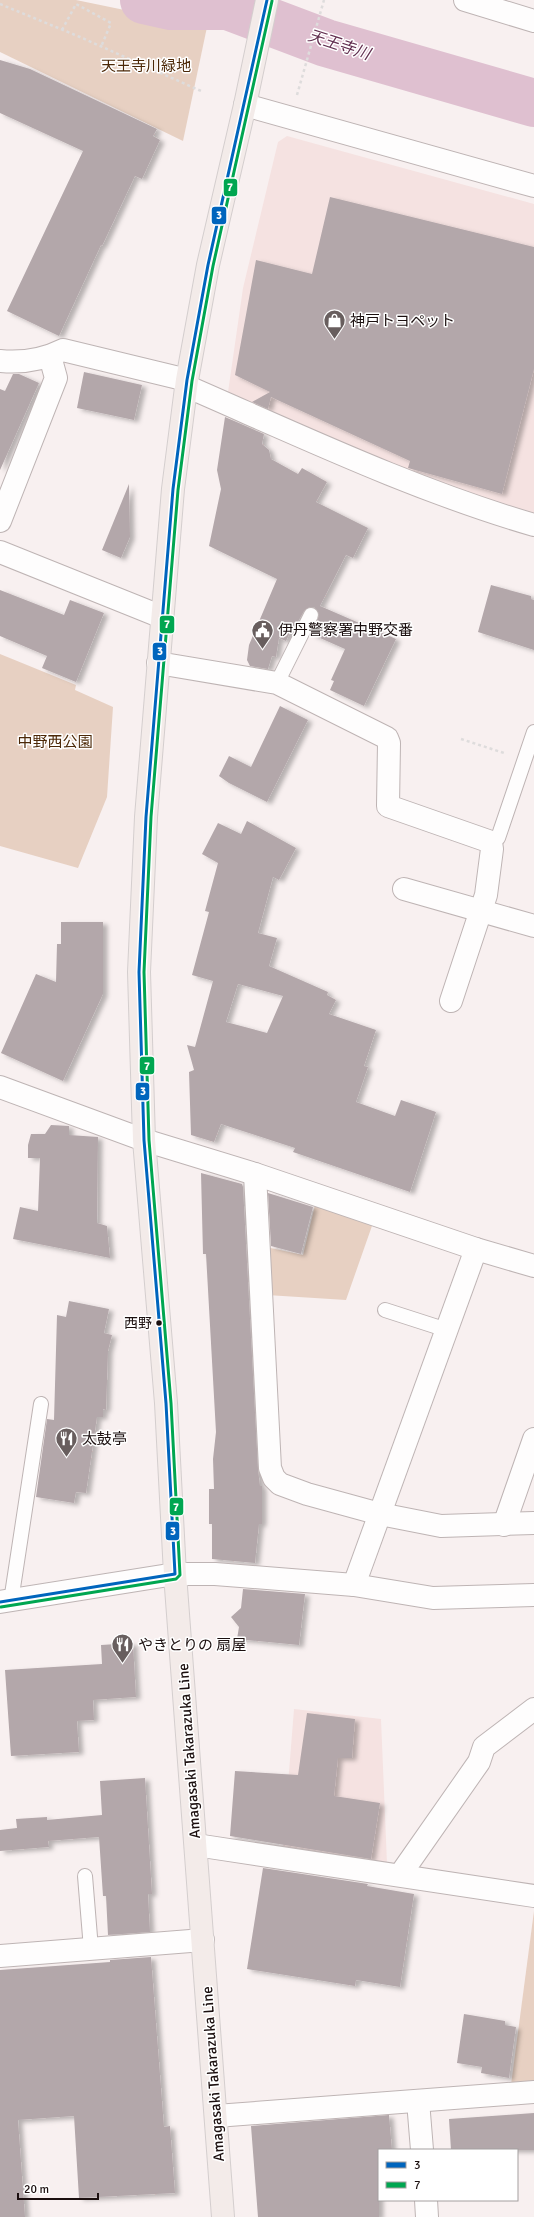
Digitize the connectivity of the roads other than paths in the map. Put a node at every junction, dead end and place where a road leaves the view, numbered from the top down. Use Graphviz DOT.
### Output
graph roads {
  1 [pos="267,0"];
  2 [pos="465,0"];
  3 [pos="534,21"];
  4 [pos="247,97"];
  5 [pos="534,186"];
  6 [pos="50,356"];
  7 [pos="0,361"];
  8 [pos="187,383"];
  9 [pos="0,521"];
  10 [pos="534,525"];
  11 [pos="0,552"];
  12 [pos="311,615"];
  13 [pos="162,617"];
  14 [pos="158,663"];
  15 [pos="277,683"];
  16 [pos="534,732"];
  17 [pos="491,842"];
  18 [pos="404,889"];
  19 [pos="481,910"];
  20 [pos="534,926"];
  21 [pos="450,1001"];
  22 [pos="0,1087"];
  23 [pos="144,1140"];
  24 [pos="255,1174"];
  25 [pos="476,1249"];
  26 [pos="534,1266"];
  27 [pos="385,1310"];
  28 [pos="446,1330"];
  29 [pos="41,1404"];
  30 [pos="534,1440"];
  31 [pos="380,1514"];
  32 [pos="534,1523"];
  33 [pos="504,1525"];
  34 [pos="175,1574"];
  35 [pos="354,1585"];
  36 [pos="534,1595"];
  37 [pos="5,1601"];
  38 [pos="534,1709"];
  39 [pos="196,1845"];
  40 [pos="400,1875"];
  41 [pos="86,1876"];
  42 [pos="534,1896"];
  43 [pos="203,1940"];
  44 [pos="91,1949"];
  45 [pos="0,1956"];
  46 [pos="534,2092"];
  47 [pos="418,2101"];
  48 [pos="216,2116"];
  49 [pos="422,2149"];
  50 [pos="426,2201"];
  51 [pos="223,2217"];
  52 [pos="427,2217"];
  1 -- 4 [label="main road, Amagasaki Takarazuka Line"];
  2 -- 3 [label="street"];
  4 -- 5 [label="street"];
  4 -- 8 [label="main road, Amagasaki Takarazuka Line"];
  6 -- 7 [label="street"];
  6 -- 8 [label="street"];
  6 -- 9 [label="street"];
  8 -- 10 [label="street"];
  8 -- 13 [label="main road, Amagasaki Takarazuka Line"];
  11 -- 13 [label="street"];
  12 -- 15 [label="lane"];
  13 -- 14 [label="main road, Amagasaki Takarazuka Line"];
  14 -- 15 [label="street"];
  14 -- 23 [label="main road, Amagasaki Takarazuka Line"];
  15 -- 17 [label="street"];
  16 -- 17 [label="lane"];
  17 -- 19 [label="street"];
  18 -- 19 [label="street"];
  19 -- 20 [label="street"];
  19 -- 21 [label="street"];
  22 -- 23 [label="street"];
  23 -- 24 [label="street"];
  23 -- 34 [label="main road, Amagasaki Takarazuka Line"];
  24 -- 25 [label="street"];
  24 -- 31 [label="street"];
  25 -- 26 [label="street"];
  25 -- 28 [label="street"];
  27 -- 28 [label="lane"];
  28 -- 31 [label="street"];
  29 -- 37 [label="lane"];
  30 -- 33 [label="street"];
  31 -- 33 [label="street"];
  31 -- 35 [label="street"];
  32 -- 33 [label="street"];
  34 -- 35 [label="street"];
  34 -- 37 [label="street"];
  34 -- 39 [label="main road, Amagasaki Takarazuka Line"];
  35 -- 36 [label="street"];
  38 -- 40 [label="street"];
  39 -- 40 [label="street"];
  39 -- 43 [label="main road, Amagasaki Takarazuka Line"];
  40 -- 42 [label="street"];
  41 -- 44 [label="lane"];
  43 -- 44 [label="street"];
  43 -- 48 [label="main road, Amagasaki Takarazuka Line"];
  44 -- 45 [label="street"];
  46 -- 47 [label="street"];
  47 -- 48 [label="street"];
  47 -- 49 [label="street"];
  48 -- 51 [label="main road, Amagasaki Takarazuka Line"];
  50 -- 52 [label="street"];
}
